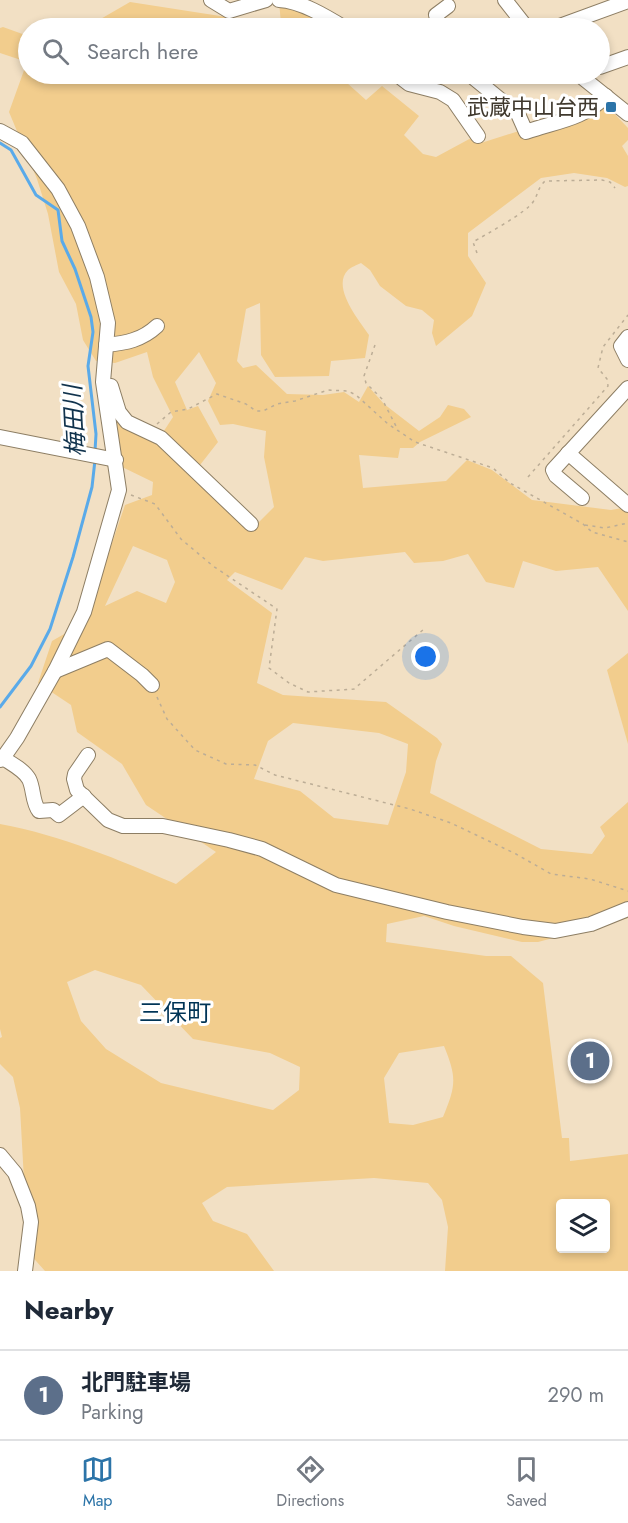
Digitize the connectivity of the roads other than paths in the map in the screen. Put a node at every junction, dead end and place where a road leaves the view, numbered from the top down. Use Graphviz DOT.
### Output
graph roads {
  1 [pos="211,0"];
  2 [pos="266,0"];
  3 [pos="279,0"];
  4 [pos="505,0"];
  5 [pos="628,1"];
  6 [pos="448,6"];
  7 [pos="326,18"];
  8 [pos="437,18"];
  9 [pos="519,18"];
  10 [pos="581,18"];
  11 [pos="628,57"];
  12 [pos="610,63"];
  13 [pos="409,84"];
  14 [pos="481,84"];
  15 [pos="591,84"];
  16 [pos="606,96"];
  17 [pos="628,114"];
  18 [pos="0,131"];
  19 [pos="478,136"];
  20 [pos="158,326"];
  21 [pos="628,337"];
  22 [pos="106,345"];
  23 [pos="628,360"];
  24 [pos="104,375"];
  25 [pos="628,388"];
  26 [pos="0,436"];
  27 [pos="568,453"];
  28 [pos="103,458"];
  29 [pos="582,498"];
  30 [pos="628,505"];
  31 [pos="251,525"];
  32 [pos="55,671"];
  33 [pos="152,686"];
  34 [pos="88,755"];
  35 [pos="2,759"];
  36 [pos="84,796"];
  37 [pos="628,909"];
  38 [pos="0,1155"];
  39 [pos="24,1271"];
  1 -- 2 [label="street"];
  3 -- 7 [label="street"];
  4 -- 9 [label="street"];
  5 -- 10 [label="street"];
  6 -- 8 [label="street"];
  11 -- 12 [label="street"];
  13 -- 19 [label="street"];
  14 -- 16 [label="street"];
  15 -- 16 [label="street"];
  16 -- 17 [label="street"];
  18 -- 22 [label="street"];
  20 -- 22 [label="street"];
  21 -- 23 [label="street"];
  22 -- 24 [label="street"];
  24 -- 28 [label="street"];
  24 -- 31 [label="street"];
  25 -- 27 [label="street"];
  26 -- 28 [label="street"];
  27 -- 29 [label="street"];
  27 -- 30 [label="street"];
  28 -- 32 [label="street"];
  32 -- 33 [label="street"];
  32 -- 35 [label="street"];
  34 -- 36 [label="street"];
  35 -- 36 [label="street"];
  36 -- 37 [label="street"];
  38 -- 39 [label="street"];
}
